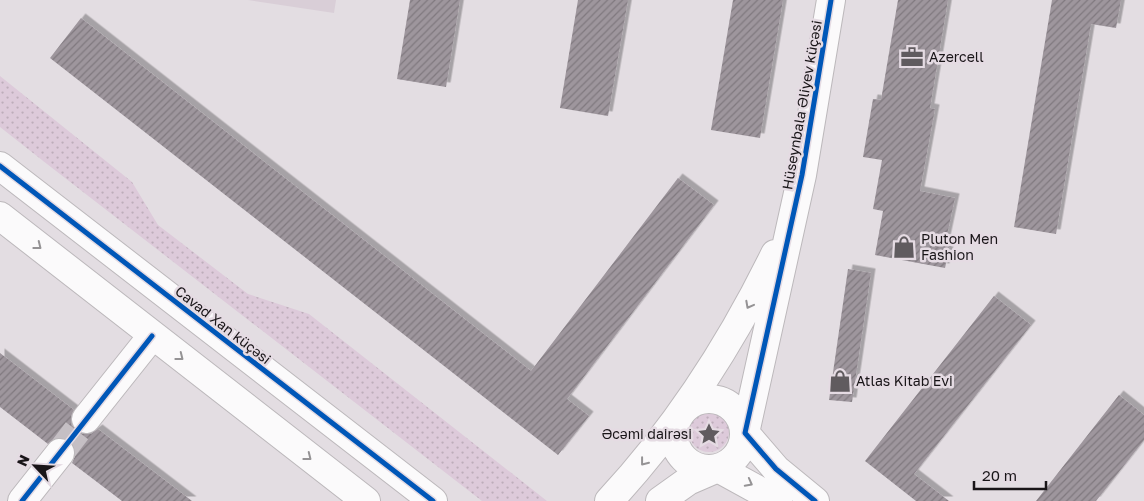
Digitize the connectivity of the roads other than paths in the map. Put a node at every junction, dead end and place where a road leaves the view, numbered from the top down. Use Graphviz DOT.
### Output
graph roads {
  1 [pos="831,0"];
  2 [pos="0,166"];
  3 [pos="794,214"];
  4 [pos="0,216"];
  5 [pos="152,336"];
  6 [pos="684,410"];
  7 [pos="86,419"];
  8 [pos="745,432"];
  9 [pos="60,453"];
  10 [pos="718,468"];
  11 [pos="22,501"];
  12 [pos="366,501"];
  13 [pos="432,501"];
  14 [pos="609,501"];
  15 [pos="660,501"];
  16 [pos="778,501"];
  17 [pos="815,501"];
  1 -- 3 [label="street, Hüseynbala Əliyev küçəsi"];
  2 -- 13 [label="street, Cavad Xan küçəsi"];
  3 -- 6 [label="street, one-way"];
  3 -- 8 [label="street"];
  4 -- 5 [label="street, one-way"];
  5 -- 7 [label="street"];
  5 -- 12 [label="street, one-way"];
  6 -- 8 [label="street"];
  6 -- 10 [label="street"];
  6 -- 14 [label="street, one-way"];
  8 -- 10 [label="street"];
  8 -- 17 [label="street"];
  9 -- 11 [label="street"];
  10 -- 15 [label="street"];
  10 -- 16 [label="street, one-way"];
}
